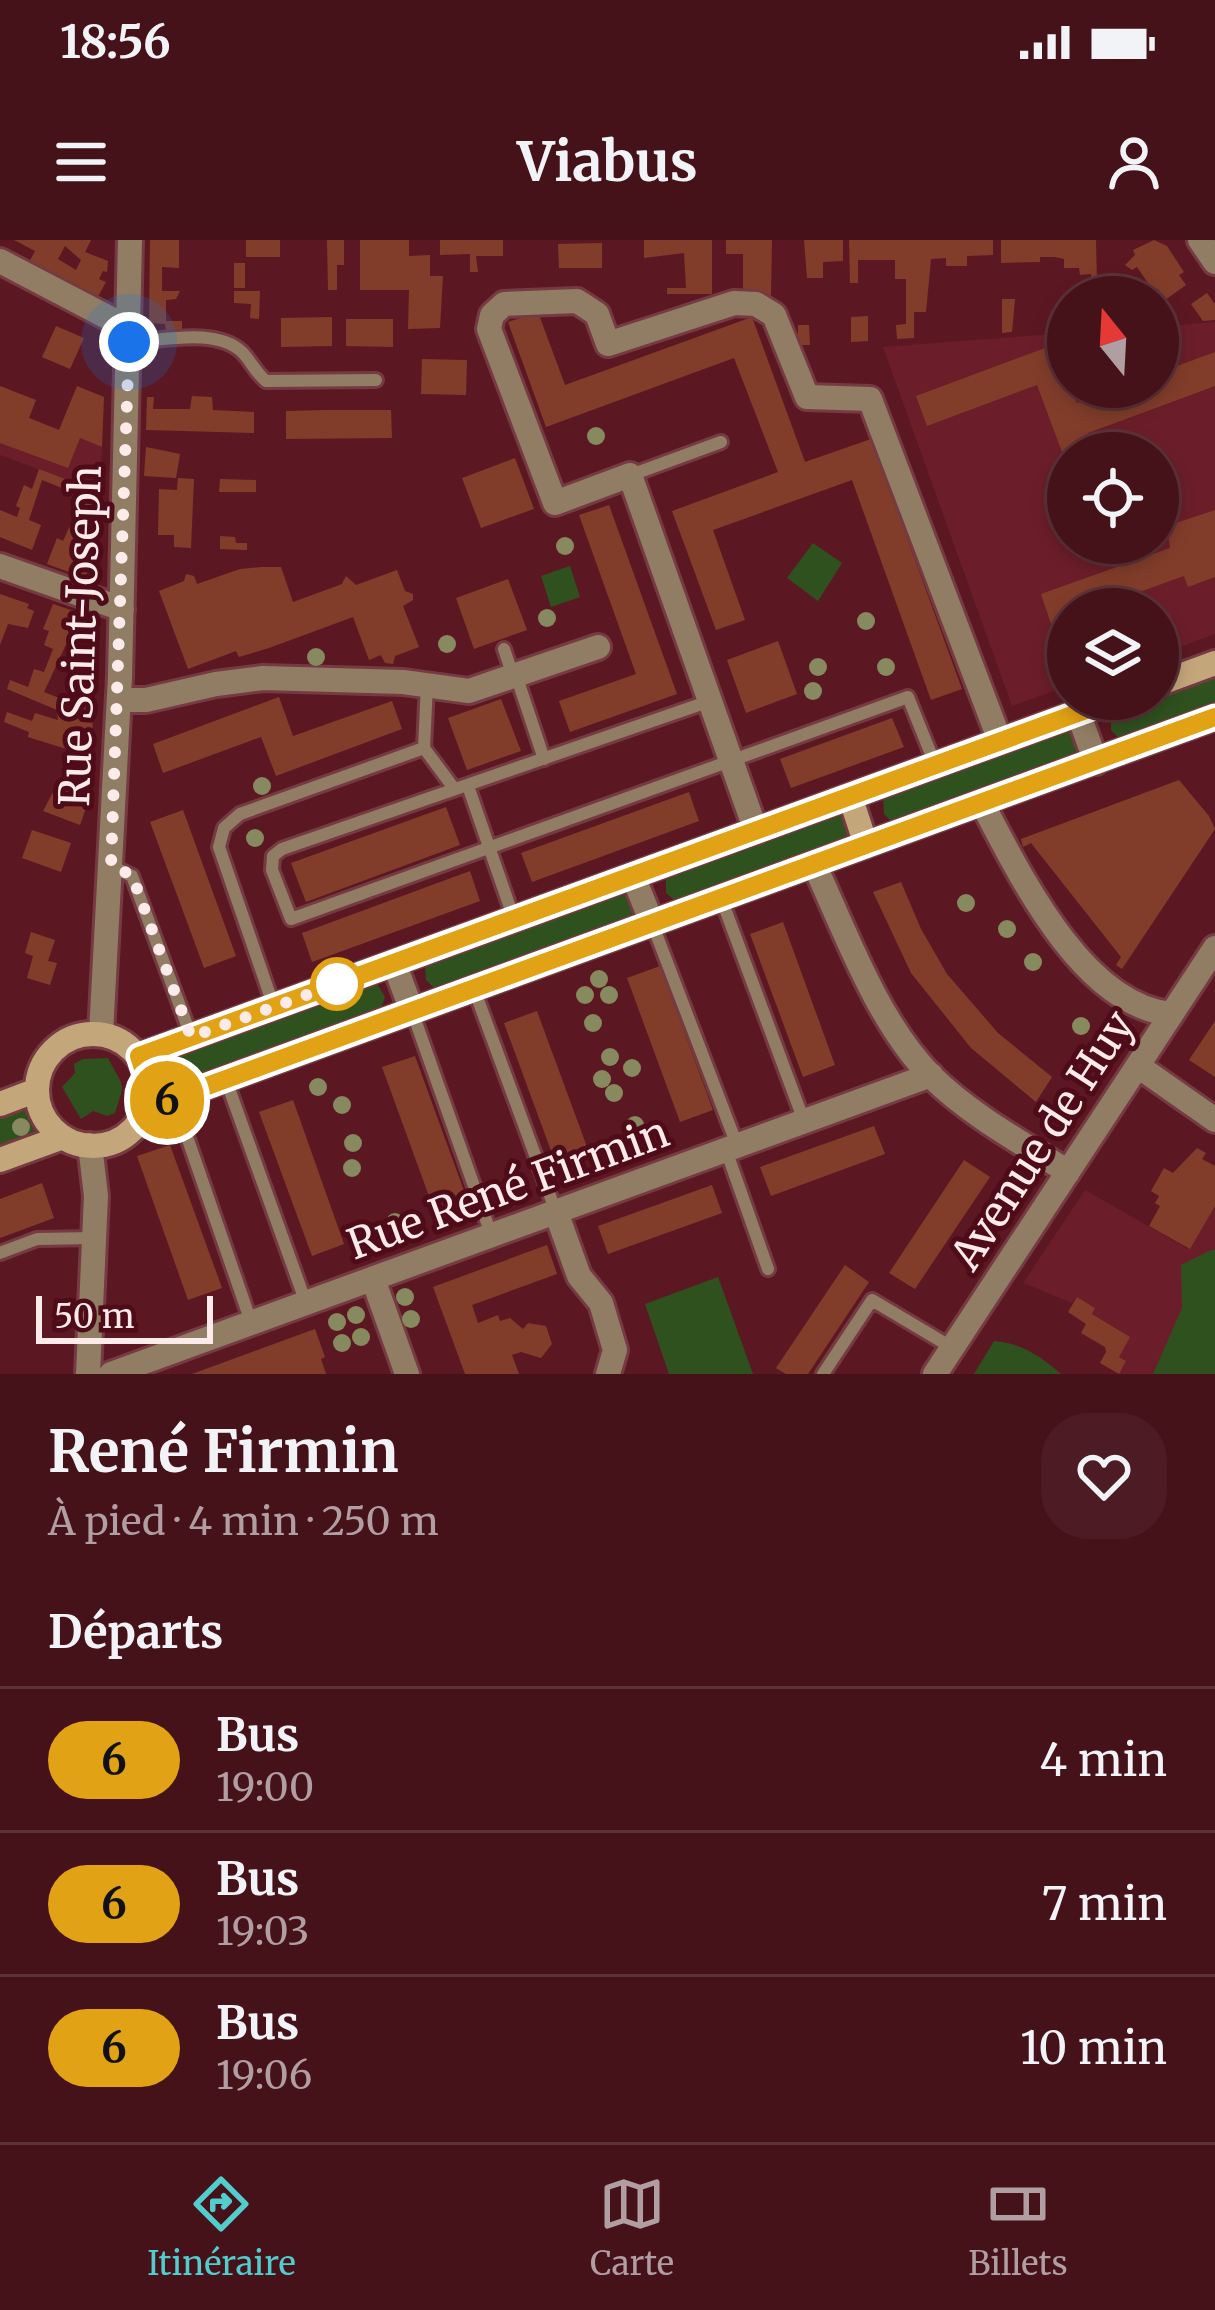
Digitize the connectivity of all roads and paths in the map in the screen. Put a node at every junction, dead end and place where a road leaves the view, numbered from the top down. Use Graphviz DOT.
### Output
graph roads {
  1 [pos="130,240"];
  2 [pos="1200,240"];
  3 [pos="0,261"];
  4 [pos="1215,262"];
  5 [pos="129,333"];
  6 [pos="376,380"];
  7 [pos="721,442"];
  8 [pos="630,475"];
  9 [pos="0,566"];
  10 [pos="122,609"];
  11 [pos="598,646"];
  12 [pos="504,650"];
  13 [pos="1215,663"];
  14 [pos="515,675"];
  15 [pos="1179,676"];
  16 [pos="427,684"];
  17 [pos="119,700"];
  18 [pos="710,701"];
  19 [pos="1215,717"];
  20 [pos="1058,720"];
  21 [pos="1081,720"];
  22 [pos="1000,741"];
  23 [pos="424,748"];
  24 [pos="544,759"];
  25 [pos="732,761"];
  26 [pos="1096,761"];
  27 [pos="935,765"];
  28 [pos="460,787"];
  29 [pos="850,796"];
  30 [pos="982,803"];
  31 [pos="756,831"];
  32 [pos="866,845"];
  33 [pos="488,848"];
  34 [pos="814,864"];
  35 [pos="111,866"];
  36 [pos="633,876"];
  37 [pos="721,898"];
  38 [pos="514,919"];
  39 [pos="652,923"];
  40 [pos="1215,948"];
  41 [pos="394,963"];
  42 [pos="474,988"];
  43 [pos="274,1007"];
  44 [pos="412,1011"];
  45 [pos="1172,1015"];
  46 [pos="101,1034"];
  47 [pos="191,1037"];
  48 [pos="139,1056"];
  49 [pos="1138,1066"];
  50 [pos="931,1076"];
  51 [pos="226,1079"];
  52 [pos="37,1090"];
  53 [pos="0,1104"];
  54 [pos="147,1108"];
  55 [pos="1215,1120"];
  56 [pos="804,1121"];
  57 [pos="184,1128"];
  58 [pos="63,1137"];
  59 [pos="90,1145"];
  60 [pos="731,1148"];
  61 [pos="0,1160"];
  62 [pos="1068,1172"];
  63 [pos="556,1212"];
  64 [pos="491,1235"];
  65 [pos="94,1238"];
  66 [pos="0,1253"];
  67 [pos="768,1269"];
  68 [pos="373,1279"];
  69 [pos="306,1303"];
  70 [pos="251,1323"];
  71 [pos="952,1348"];
  72 [pos="88,1374"];
  73 [pos="111,1374"];
  74 [pos="407,1374"];
  75 [pos="608,1374"];
  76 [pos="824,1374"];
  77 [pos="935,1374"];
  1 -- 5 [label="street, Rue Saint-Joseph"];
  2 -- 4 [label="street"];
  3 -- 5 [label="street"];
  5 -- 6 [label="lane"];
  5 -- 10 [label="street, Rue Saint-Joseph"];
  7 -- 8 [label="lane"];
  8 -- 18 [label="street"];
  8 -- 22 [label="street"];
  9 -- 10 [label="street"];
  10 -- 17 [label="street, Rue Saint-Joseph"];
  11 -- 14 [label="street"];
  12 -- 14 [label="lane"];
  13 -- 15 [label="street"];
  14 -- 16 [label="street"];
  14 -- 24 [label="lane"];
  16 -- 17 [label="street"];
  16 -- 23 [label="lane"];
  17 -- 35 [label="street, Rue Saint-Joseph"];
  18 -- 24 [label="lane"];
  18 -- 25 [label="street"];
  19 -- 26 [label="street"];
  20 -- 22 [label="street"];
  21 -- 26 [label="street"];
  22 -- 27 [label="street"];
  23 -- 28 [label="lane"];
  23 -- 43 [label="lane"];
  24 -- 28 [label="lane"];
  25 -- 27 [label="lane"];
  25 -- 31 [label="street"];
  25 -- 33 [label="lane"];
  26 -- 30 [label="street"];
  27 -- 29 [label="street"];
  28 -- 33 [label="lane"];
  28 -- 33 [label="lane"];
  29 -- 31 [label="street"];
  29 -- 32 [label="street"];
  30 -- 32 [label="street"];
  30 -- 45 [label="street"];
  31 -- 36 [label="street"];
  32 -- 34 [label="street"];
  33 -- 38 [label="lane"];
  34 -- 37 [label="street"];
  34 -- 50 [label="street"];
  35 -- 46 [label="street, Rue Saint-Joseph"];
  35 -- 47 [label="lane"];
  36 -- 38 [label="street"];
  36 -- 39 [label="street"];
  37 -- 39 [label="street"];
  37 -- 56 [label="lane"];
  38 -- 41 [label="street"];
  39 -- 42 [label="street"];
  39 -- 60 [label="lane"];
  40 -- 45 [label="street, Avenue de Huy"];
  41 -- 43 [label="street"];
  41 -- 44 [label="street"];
  42 -- 44 [label="street"];
  42 -- 63 [label="lane"];
  43 -- 47 [label="street"];
  44 -- 51 [label="street"];
  44 -- 64 [label="lane"];
  45 -- 49 [label="street, Avenue de Huy"];
  46 -- 48 [label="street"];
  46 -- 52 [label="street"];
  47 -- 48 [label="street"];
  48 -- 54 [label="street"];
  49 -- 55 [label="street"];
  49 -- 62 [label="street, Avenue de Huy"];
  50 -- 56 [label="street, Rue René Firmin"];
  50 -- 62 [label="street"];
  51 -- 54 [label="street"];
  51 -- 69 [label="lane"];
  52 -- 53 [label="street"];
  52 -- 58 [label="street"];
  54 -- 59 [label="street"];
  56 -- 60 [label="street, Rue René Firmin"];
  57 -- 70 [label="lane"];
  58 -- 59 [label="street"];
  58 -- 61 [label="street"];
  59 -- 65 [label="street"];
  60 -- 63 [label="street, Rue René Firmin"];
  60 -- 67 [label="lane"];
  62 -- 71 [label="street, Avenue de Huy"];
  63 -- 64 [label="street, Rue René Firmin"];
  63 -- 75 [label="street"];
  64 -- 68 [label="street, Rue René Firmin"];
  65 -- 66 [label="lane"];
  65 -- 72 [label="street"];
  68 -- 69 [label="street, Rue René Firmin"];
  68 -- 74 [label="street"];
  69 -- 70 [label="street, Rue René Firmin"];
  70 -- 73 [label="street, Rue René Firmin"];
  71 -- 76 [label="lane"];
  71 -- 77 [label="street, Avenue de Huy"];
}
